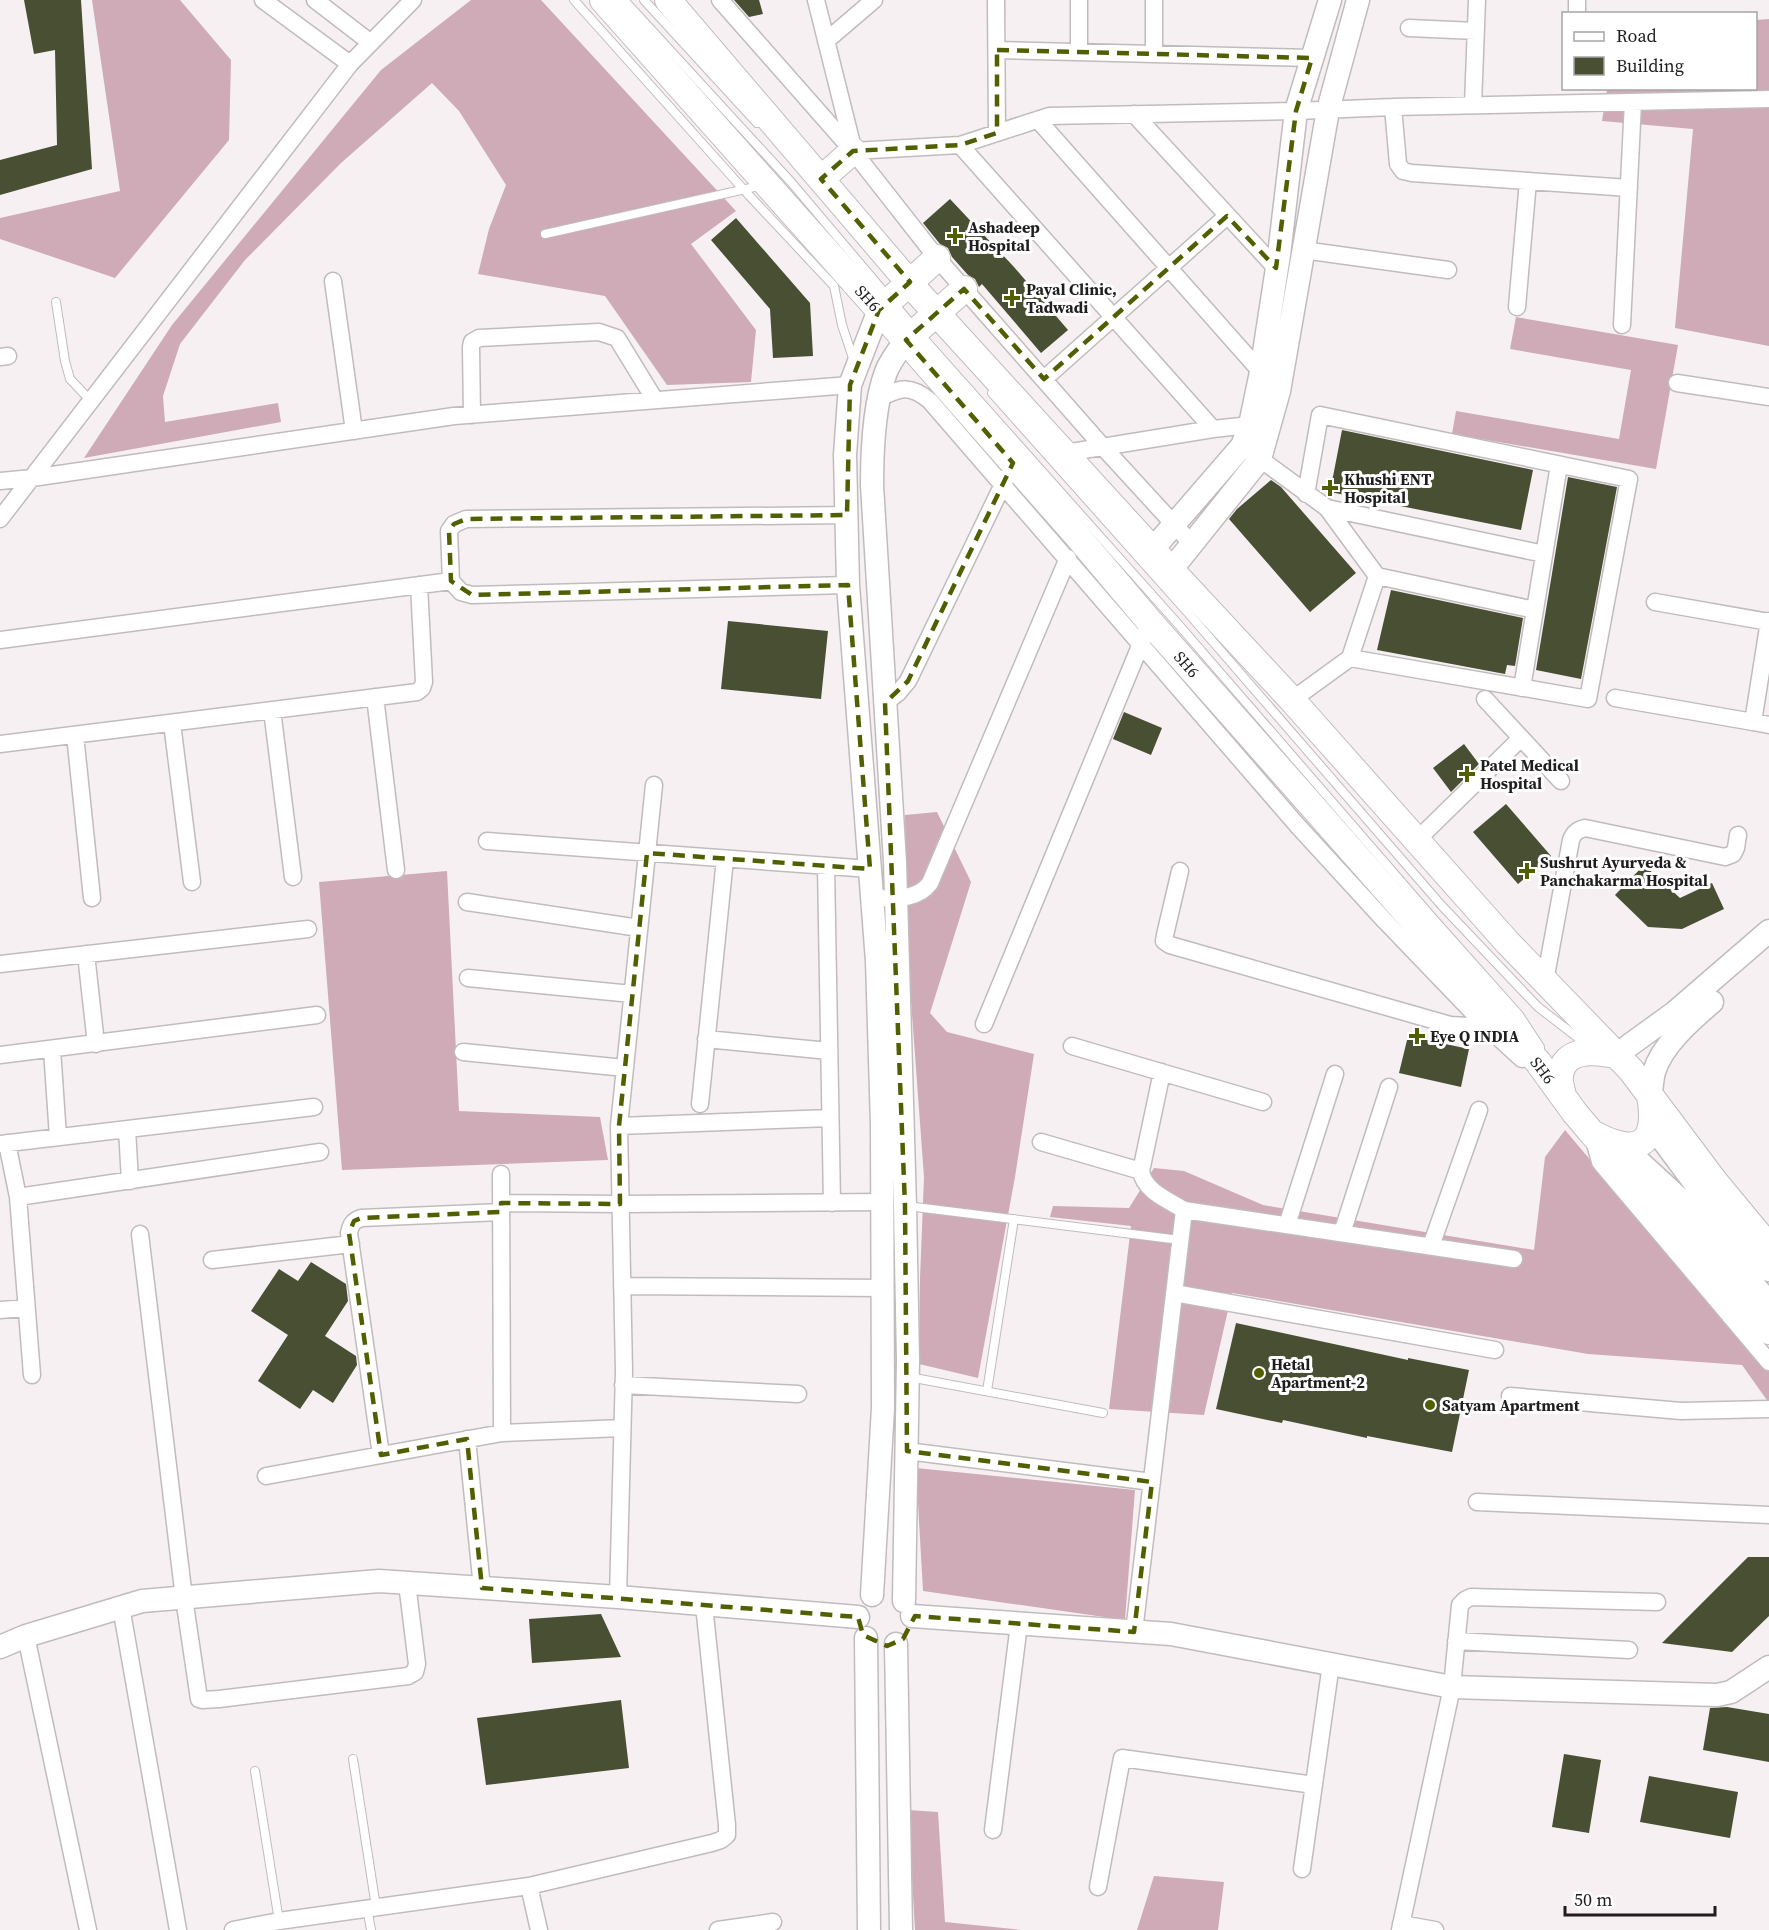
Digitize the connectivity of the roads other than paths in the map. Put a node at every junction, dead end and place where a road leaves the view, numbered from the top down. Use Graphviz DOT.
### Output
graph roads {
  1 [pos="263,0"];
  2 [pos="315,0"];
  3 [pos="413,0"];
  4 [pos="574,0"];
  5 [pos="603,0"];
  6 [pos="624,0"];
  7 [pos="644,0"];
  8 [pos="668,0"];
  9 [pos="720,0"];
  10 [pos="816,0"];
  11 [pos="874,0"];
  12 [pos="996,0"];
  13 [pos="1079,0"];
  14 [pos="1154,0"];
  15 [pos="1330,0"];
  16 [pos="1358,0"];
  17 [pos="1477,0"];
  18 [pos="1409,28"];
  19 [pos="1476,31"];
  20 [pos="826,41"];
  21 [pos="371,43"];
  22 [pos="997,50"];
  23 [pos="1079,51"];
  24 [pos="1154,53"];
  25 [pos="1312,58"];
  26 [pos="350,64"];
  27 [pos="1573,96"];
  28 [pos="1769,99"];
  29 [pos="1633,102"];
  30 [pos="1473,105"];
  31 [pos="1393,107"];
  32 [pos="1328,110"];
  33 [pos="1296,111"];
  34 [pos="1134,114"];
  35 [pos="1038,120"];
  36 [pos="763,129"];
  37 [pos="997,133"];
  38 [pos="960,145"];
  39 [pos="853,151"];
  40 [pos="821,179"];
  41 [pos="1528,181"];
  42 [pos="756,187"];
  43 [pos="1629,188"];
  44 [pos="1227,216"];
  45 [pos="545,234"];
  46 [pos="1303,250"];
  47 [pos="937,258"];
  48 [pos="1169,268"];
  49 [pos="1276,268"];
  50 [pos="1448,270"];
  51 [pos="333,281"];
  52 [pos="964,289"];
  53 [pos="897,293"];
  54 [pos="56,302"];
  55 [pos="1517,307"];
  56 [pos="1113,317"];
  57 [pos="924,325"];
  58 [pos="1622,325"];
  59 [pos="1261,372"];
  60 [pos="853,376"];
  61 [pos="1044,379"];
  62 [pos="1677,382"];
  63 [pos="984,383"];
  64 [pos="1769,397"];
  65 [pos="880,398"];
  66 [pos="655,400"];
  67 [pos="91,401"];
  68 [pos="472,415"];
  69 [pos="1214,429"];
  70 [pos="354,431"];
  71 [pos="1246,435"];
  72 [pos="1103,447"];
  73 [pos="1065,453"];
  74 [pos="1260,459"];
  75 [pos="1559,465"];
  76 [pos="1008,474"];
  77 [pos="32,478"];
  78 [pos="0,481"];
  79 [pos="1306,494"];
  80 [pos="1327,508"];
  81 [pos="847,515"];
  82 [pos="0,519"];
  83 [pos="1175,524"];
  84 [pos="1192,544"];
  85 [pos="1152,550"];
  86 [pos="1544,554"];
  87 [pos="1068,558"];
  88 [pos="1170,570"];
  89 [pos="1377,576"];
  90 [pos="451,581"];
  91 [pos="419,585"];
  92 [pos="848,585"];
  93 [pos="1655,602"];
  94 [pos="1535,610"];
  95 [pos="1769,622"];
  96 [pos="1145,632"];
  97 [pos="0,640"];
  98 [pos="1350,658"];
  99 [pos="1522,688"];
  100 [pos="375,697"];
  101 [pos="1615,698"];
  102 [pos="1485,699"];
  103 [pos="1292,700"];
  104 [pos="885,703"];
  105 [pos="272,710"];
  106 [pos="172,723"];
  107 [pos="1761,723"];
  108 [pos="75,735"];
  109 [pos="1521,738"];
  110 [pos="0,744"];
  111 [pos="1561,781"];
  112 [pos="654,785"];
  113 [pos="1738,835"];
  114 [pos="1417,840"];
  115 [pos="488,841"];
  116 [pos="647,853"];
  117 [pos="725,859"];
  118 [pos="826,866"];
  119 [pos="870,869"];
  120 [pos="396,870"];
  121 [pos="1180,871"];
  122 [pos="293,877"];
  123 [pos="192,882"];
  124 [pos="92,898"];
  125 [pos="872,898"];
  126 [pos="896,898"];
  127 [pos="467,902"];
  128 [pos="639,928"];
  129 [pos="308,929"];
  130 [pos="1769,931"];
  131 [pos="1769,951"];
  132 [pos="86,954"];
  133 [pos="0,964"];
  134 [pos="468,978"];
  135 [pos="1545,981"];
  136 [pos="632,994"];
  137 [pos="317,1015"];
  138 [pos="984,1024"];
  139 [pos="1487,1027"];
  140 [pos="706,1039"];
  141 [pos="96,1044"];
  142 [pos="1072,1046"];
  143 [pos="52,1049"];
  144 [pos="829,1051"];
  145 [pos="1542,1051"];
  146 [pos="464,1052"];
  147 [pos="1606,1053"];
  148 [pos="0,1055"];
  149 [pos="625,1068"];
  150 [pos="1162,1072"];
  151 [pos="1335,1074"];
  152 [pos="1557,1078"];
  153 [pos="1389,1087"];
  154 [pos="1650,1096"];
  155 [pos="1263,1102"];
  156 [pos="700,1104"];
  157 [pos="314,1107"];
  158 [pos="1479,1110"];
  159 [pos="830,1118"];
  160 [pos="619,1126"];
  161 [pos="1653,1126"];
  162 [pos="127,1129"];
  163 [pos="1591,1132"];
  164 [pos="58,1137"];
  165 [pos="1041,1142"];
  166 [pos="4,1143"];
  167 [pos="1622,1146"];
  168 [pos="320,1152"];
  169 [pos="1141,1171"];
  170 [pos="501,1174"];
  171 [pos="130,1181"];
  172 [pos="18,1197"];
  173 [pos="881,1202"];
  174 [pos="832,1203"];
  175 [pos="620,1204"];
  176 [pos="905,1206"];
  177 [pos="501,1207"];
  178 [pos="1184,1210"];
  179 [pos="1014,1220"];
  180 [pos="1287,1225"];
  181 [pos="1342,1233"];
  182 [pos="140,1234"];
  183 [pos="1180,1240"];
  184 [pos="351,1244"];
  185 [pos="1431,1246"];
  186 [pos="1769,1247"];
  187 [pos="1514,1259"];
  188 [pos="212,1260"];
  189 [pos="1769,1270"];
  190 [pos="622,1286"];
  191 [pos="882,1288"];
  192 [pos="1174,1293"];
  193 [pos="1769,1303"];
  194 [pos="26,1308"];
  195 [pos="0,1310"];
  196 [pos="1769,1331"];
  197 [pos="1495,1350"];
  198 [pos="1769,1362"];
  199 [pos="32,1375"];
  200 [pos="908,1377"];
  201 [pos="623,1385"];
  202 [pos="987,1391"];
  203 [pos="798,1394"];
  204 [pos="1510,1396"];
  205 [pos="1769,1409"];
  206 [pos="1103,1413"];
  207 [pos="622,1428"];
  208 [pos="502,1433"];
  209 [pos="467,1439"];
  210 [pos="907,1451"];
  211 [pos="381,1455"];
  212 [pos="266,1476"];
  213 [pos="1152,1482"];
  214 [pos="1477,1503"];
  215 [pos="1769,1515"];
  216 [pos="406,1583"];
  217 [pos="482,1588"];
  218 [pos="872,1595"];
  219 [pos="618,1597"];
  220 [pos="184,1598"];
  221 [pos="1657,1602"];
  222 [pos="704,1605"];
  223 [pos="122,1607"];
  224 [pos="908,1608"];
  225 [pos="1019,1624"];
  226 [pos="862,1627"];
  227 [pos="1134,1632"];
  228 [pos="26,1636"];
  229 [pos="1456,1641"];
  230 [pos="896,1644"];
  231 [pos="0,1647"];
  232 [pos="1629,1650"];
  233 [pos="1769,1661"];
  234 [pos="1331,1664"];
  235 [pos="1769,1667"];
  236 [pos="1745,1683"];
  237 [pos="1452,1687"];
  238 [pos="353,1759"];
  239 [pos="255,1771"];
  240 [pos="1314,1785"];
  241 [pos="993,1830"];
  242 [pos="1302,1869"];
  243 [pos="529,1886"];
  244 [pos="1098,1887"];
  245 [pos="372,1907"];
  246 [pos="773,1922"];
  247 [pos="286,1923"];
  248 [pos="1400,1927"];
  249 [pos="88,1930"];
  250 [pos="178,1930"];
  251 [pos="233,1930"];
  252 [pos="371,1930"];
  253 [pos="539,1930"];
  254 [pos="718,1930"];
  255 [pos="869,1930"];
  256 [pos="901,1930"];
  257 [pos="1435,1930"];
  1 -- 26 [label="street"];
  2 -- 21 [label="street"];
  3 -- 21 [label="street"];
  4 -- 42 [label="lane"];
  5 -- 42 [label="main road, SH6"];
  6 -- 53 [label="lane"];
  7 -- 36 [label="lane"];
  8 -- 40 [label="main road"];
  9 -- 39 [label="street"];
  10 -- 20 [label="street"];
  11 -- 20 [label="street"];
  12 -- 22 [label="street"];
  13 -- 23 [label="street"];
  14 -- 24 [label="street"];
  15 -- 25 [label="street"];
  16 -- 32 [label="street"];
  17 -- 19 [label="street"];
  18 -- 19 [label="street"];
  19 -- 30 [label="street"];
  20 -- 39 [label="street"];
  21 -- 26 [label="street"];
  22 -- 23 [label="street"];
  22 -- 37 [label="street"];
  23 -- 24 [label="street"];
  24 -- 25 [label="street"];
  25 -- 33 [label="street"];
  26 -- 67 [label="street"];
  27 -- 29 [label="street"];
  27 -- 30 [label="street"];
  28 -- 29 [label="street"];
  29 -- 43 [label="street"];
  30 -- 31 [label="street"];
  31 -- 32 [label="street"];
  31 -- 41 [label="street"];
  32 -- 33 [label="street"];
  32 -- 46 [label="street"];
  33 -- 34 [label="street"];
  33 -- 49 [label="street"];
  34 -- 35 [label="street"];
  34 -- 44 [label="street"];
  35 -- 37 [label="street"];
  35 -- 48 [label="street"];
  37 -- 38 [label="street"];
  38 -- 39 [label="street"];
  38 -- 56 [label="street"];
  39 -- 40 [label="main road"];
  39 -- 47 [label="street"];
  40 -- 53 [label="main road"];
  41 -- 43 [label="street"];
  41 -- 55 [label="street"];
  42 -- 45 [label="lane"];
  42 -- 53 [label="main road, SH6"];
  42 -- 60 [label="lane"];
  43 -- 58 [label="street"];
  44 -- 48 [label="street"];
  44 -- 49 [label="street"];
  46 -- 50 [label="street"];
  46 -- 74 [label="street"];
  47 -- 52 [label="street"];
  47 -- 53 [label="main road"];
  48 -- 56 [label="street"];
  48 -- 59 [label="street"];
  49 -- 59 [label="street"];
  51 -- 70 [label="street"];
  52 -- 57 [label="main road"];
  52 -- 61 [label="street"];
  53 -- 57 [label="main road, SH6"];
  53 -- 57 [label="main road"];
  53 -- 60 [label="street"];
  54 -- 67 [label="lane"];
  56 -- 61 [label="street"];
  56 -- 69 [label="street"];
  57 -- 65 [label="street"];
  57 -- 73 [label="main road"];
  57 -- 76 [label="main road, SH6"];
  57 -- 145 [label="lane"];
  59 -- 71 [label="street"];
  60 -- 66 [label="street"];
  60 -- 81 [label="street"];
  61 -- 72 [label="street"];
  62 -- 64 [label="street"];
  63 -- 147 [label="lane"];
  65 -- 76 [label="street"];
  65 -- 104 [label="street"];
  66 -- 68 [label="street"];
  66 -- 68 [label="street"];
  67 -- 77 [label="street"];
  68 -- 70 [label="street"];
  69 -- 71 [label="street"];
  69 -- 72 [label="street"];
  70 -- 77 [label="street"];
  71 -- 74 [label="street"];
  71 -- 83 [label="street"];
  72 -- 73 [label="street"];
  72 -- 83 [label="street"];
  73 -- 85 [label="main road"];
  74 -- 79 [label="street"];
  74 -- 84 [label="street"];
  75 -- 79 [label="street"];
  75 -- 86 [label="street"];
  75 -- 99 [label="street"];
  76 -- 87 [label="street"];
  76 -- 96 [label="main road, SH6"];
  76 -- 104 [label="street"];
  77 -- 78 [label="street"];
  77 -- 82 [label="street"];
  79 -- 80 [label="street"];
  80 -- 86 [label="street"];
  80 -- 89 [label="street"];
  81 -- 90 [label="street"];
  81 -- 92 [label="street"];
  83 -- 84 [label="street"];
  83 -- 85 [label="street"];
  84 -- 88 [label="street"];
  85 -- 88 [label="main road"];
  86 -- 94 [label="street"];
  87 -- 96 [label="street"];
  87 -- 126 [label="street"];
  88 -- 103 [label="main road"];
  89 -- 94 [label="street"];
  89 -- 98 [label="street"];
  90 -- 91 [label="street"];
  90 -- 92 [label="street"];
  91 -- 97 [label="street"];
  91 -- 100 [label="street"];
  92 -- 119 [label="street"];
  93 -- 95 [label="street"];
  94 -- 99 [label="street"];
  95 -- 107 [label="street"];
  96 -- 138 [label="street"];
  96 -- 139 [label="street"];
  96 -- 152 [label="main road, SH6"];
  98 -- 99 [label="street"];
  98 -- 103 [label="street"];
  100 -- 105 [label="street"];
  100 -- 120 [label="street"];
  101 -- 107 [label="street"];
  102 -- 109 [label="street"];
  103 -- 114 [label="main road"];
  104 -- 126 [label="street"];
  105 -- 106 [label="street"];
  105 -- 122 [label="street"];
  106 -- 108 [label="street"];
  106 -- 123 [label="street"];
  108 -- 110 [label="street"];
  108 -- 124 [label="street"];
  109 -- 111 [label="street"];
  109 -- 114 [label="street"];
  112 -- 116 [label="street"];
  113 -- 135 [label="street"];
  114 -- 135 [label="main road"];
  115 -- 116 [label="street"];
  116 -- 117 [label="street"];
  116 -- 128 [label="street"];
  117 -- 118 [label="street"];
  117 -- 140 [label="street"];
  118 -- 119 [label="street"];
  118 -- 144 [label="street"];
  119 -- 125 [label="street"];
  121 -- 139 [label="street"];
  125 -- 126 [label="street"];
  125 -- 173 [label="street"];
  126 -- 176 [label="street"];
  127 -- 128 [label="street"];
  128 -- 136 [label="street"];
  129 -- 132 [label="street"];
  130 -- 147 [label="street"];
  131 -- 154 [label="street"];
  132 -- 133 [label="street"];
  132 -- 141 [label="street"];
  134 -- 136 [label="street"];
  135 -- 147 [label="main road"];
  136 -- 149 [label="street"];
  137 -- 141 [label="street"];
  139 -- 152 [label="street"];
  140 -- 144 [label="street"];
  140 -- 156 [label="street"];
  141 -- 143 [label="street"];
  142 -- 150 [label="street"];
  143 -- 148 [label="street"];
  143 -- 164 [label="street"];
  144 -- 159 [label="street"];
  146 -- 149 [label="street"];
  147 -- 152 [label="main road"];
  147 -- 154 [label="main road"];
  149 -- 160 [label="street"];
  150 -- 155 [label="street"];
  150 -- 169 [label="street"];
  151 -- 180 [label="street"];
  152 -- 163 [label="main road, SH6"];
  153 -- 181 [label="street"];
  154 -- 161 [label="main road"];
  154 -- 186 [label="main road"];
  157 -- 162 [label="street"];
  158 -- 185 [label="street"];
  159 -- 160 [label="street"];
  159 -- 174 [label="street"];
  160 -- 175 [label="street"];
  161 -- 167 [label="main road"];
  161 -- 189 [label="street"];
  162 -- 164 [label="street"];
  162 -- 171 [label="street"];
  163 -- 167 [label="main road"];
  163 -- 196 [label="main road, SH6"];
  163 -- 198 [label="street"];
  164 -- 166 [label="street"];
  165 -- 169 [label="street"];
  166 -- 172 [label="street"];
  167 -- 193 [label="street"];
  168 -- 171 [label="street"];
  169 -- 178 [label="street"];
  170 -- 177 [label="street"];
  171 -- 172 [label="street"];
  172 -- 194 [label="street"];
  173 -- 174 [label="street"];
  173 -- 191 [label="street"];
  174 -- 175 [label="street"];
  175 -- 177 [label="street"];
  175 -- 190 [label="street"];
  176 -- 179 [label="lane"];
  176 -- 200 [label="street"];
  177 -- 184 [label="street"];
  177 -- 208 [label="street"];
  178 -- 180 [label="street"];
  178 -- 183 [label="street"];
  179 -- 183 [label="lane"];
  179 -- 202 [label="lane"];
  180 -- 181 [label="street"];
  181 -- 185 [label="street"];
  182 -- 220 [label="street"];
  183 -- 192 [label="street"];
  184 -- 188 [label="street"];
  184 -- 211 [label="street"];
  185 -- 187 [label="street"];
  190 -- 191 [label="street"];
  190 -- 201 [label="street"];
  191 -- 218 [label="street"];
  192 -- 197 [label="street"];
  192 -- 213 [label="street"];
  194 -- 195 [label="street"];
  194 -- 199 [label="street"];
  200 -- 202 [label="lane"];
  200 -- 210 [label="street"];
  201 -- 203 [label="street"];
  201 -- 207 [label="street"];
  202 -- 206 [label="lane"];
  204 -- 205 [label="street"];
  207 -- 208 [label="street"];
  207 -- 219 [label="street"];
  208 -- 209 [label="street"];
  209 -- 211 [label="street"];
  209 -- 217 [label="street"];
  210 -- 213 [label="street"];
  210 -- 224 [label="street"];
  211 -- 212 [label="street"];
  213 -- 227 [label="street"];
  214 -- 215 [label="street"];
  216 -- 217 [label="street"];
  216 -- 220 [label="street"];
  216 -- 220 [label="street"];
  217 -- 219 [label="street"];
  218 -- 224 [label="street"];
  218 -- 226 [label="street"];
  219 -- 222 [label="street"];
  220 -- 223 [label="street"];
  221 -- 229 [label="street"];
  222 -- 226 [label="street"];
  222 -- 243 [label="street"];
  223 -- 228 [label="street"];
  223 -- 250 [label="street"];
  224 -- 225 [label="street"];
  224 -- 230 [label="street"];
  225 -- 227 [label="street"];
  225 -- 241 [label="street"];
  226 -- 230 [label="street"];
  226 -- 255 [label="street"];
  227 -- 234 [label="street"];
  228 -- 231 [label="street"];
  228 -- 249 [label="street"];
  229 -- 232 [label="street"];
  229 -- 237 [label="street"];
  230 -- 256 [label="street"];
  233 -- 236 [label="street"];
  234 -- 237 [label="street"];
  234 -- 240 [label="street"];
  235 -- 236 [label="street"];
  236 -- 237 [label="street"];
  237 -- 248 [label="street"];
  238 -- 245 [label="lane"];
  239 -- 247 [label="lane"];
  240 -- 242 [label="street"];
  240 -- 244 [label="street"];
  243 -- 245 [label="street"];
  243 -- 253 [label="street"];
  245 -- 247 [label="street"];
  245 -- 252 [label="lane"];
  246 -- 254 [label="street"];
  247 -- 251 [label="street"];
  248 -- 257 [label="street"];
}
